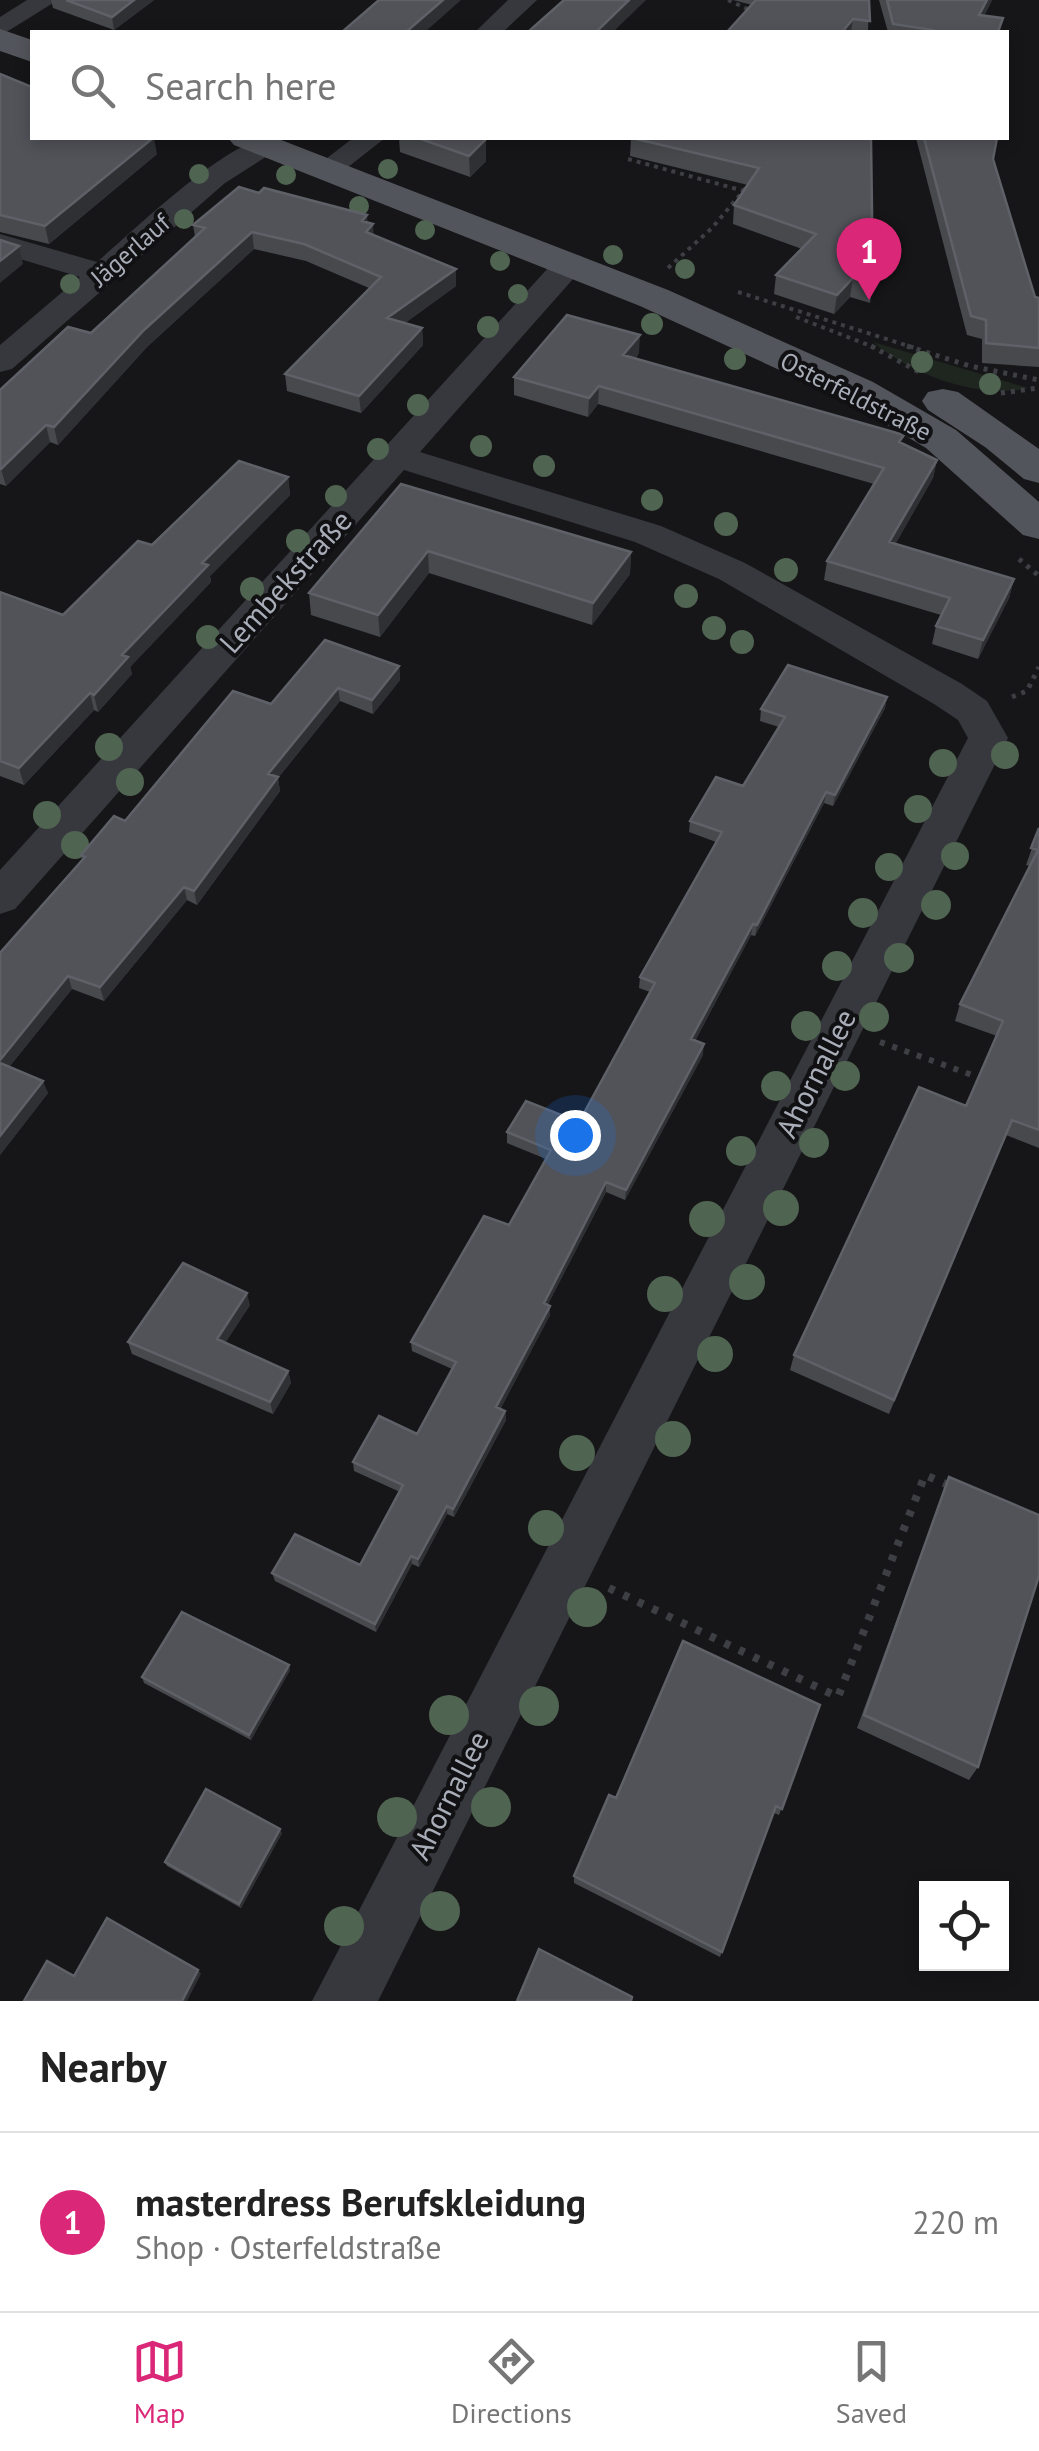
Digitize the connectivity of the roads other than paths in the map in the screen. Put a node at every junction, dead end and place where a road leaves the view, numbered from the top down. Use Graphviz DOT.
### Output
graph roads {
  1 [pos="46,0"];
  2 [pos="524,0"];
  3 [pos="0,28"];
  4 [pos="490,30"];
  5 [pos="0,39"];
  6 [pos="30,51"];
  7 [pos="368,140"];
  8 [pos="256,141"];
  9 [pos="328,170"];
  10 [pos="0,243"];
  11 [pos="570,263"];
  12 [pos="103,274"];
  13 [pos="662,283"];
  14 [pos="0,362"];
  15 [pos="935,397"];
  16 [pos="1036,398"];
  17 [pos="397,456"];
  18 [pos="1039,470"];
  19 [pos="1039,524"];
  20 [pos="0,898"];
  21 [pos="344,2001"];
  1 -- 3 [label="street"];
  2 -- 4 [label="street"];
  5 -- 6 [label="main road"];
  7 -- 9 [label="street"];
  8 -- 9 [label="main road, Osterfeldstraße"];
  8 -- 12 [label="street, Jägerlauf"];
  9 -- 11 [label="main road, Osterfeldstraße"];
  10 -- 12 [label="street"];
  11 -- 13 [label="main road, Osterfeldstraße"];
  11 -- 17 [label="street, Lembekstraße"];
  12 -- 14 [label="street, Jägerlauf"];
  13 -- 15 [label="main road, Osterfeldstraße"];
  13 -- 19 [label="main road, Osterfeldstraße"];
  15 -- 16 [label="main road"];
  15 -- 18 [label="main road, Osterfeldstraße"];
  17 -- 20 [label="street, Lembekstraße"];
  17 -- 21 [label="street, Ahornallee"];
}
